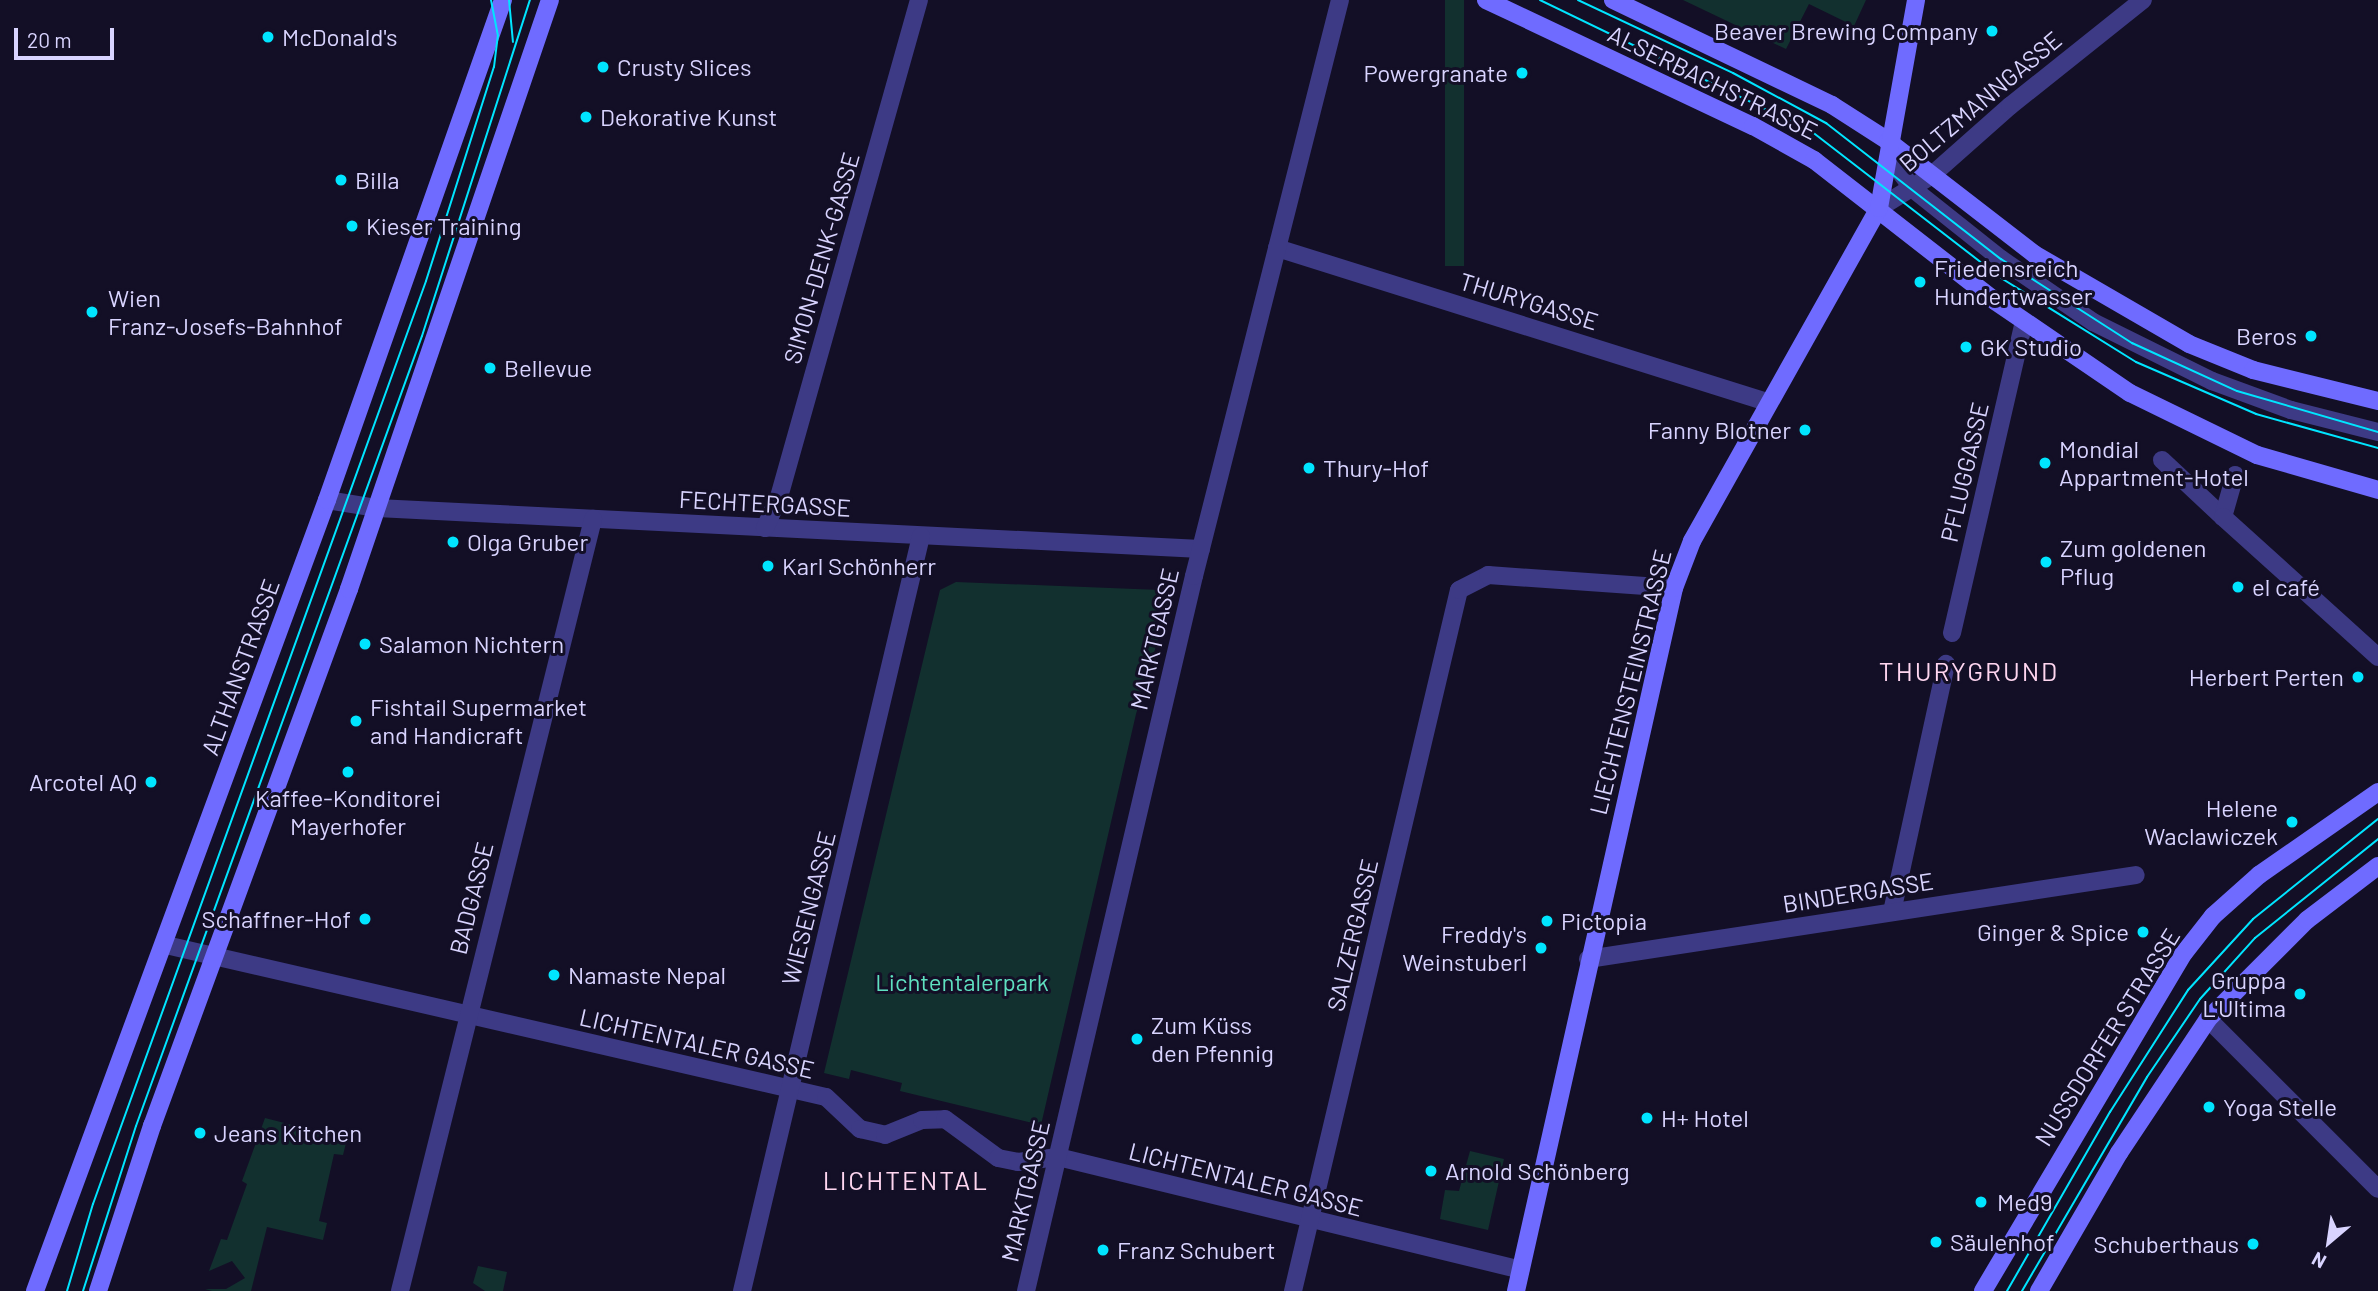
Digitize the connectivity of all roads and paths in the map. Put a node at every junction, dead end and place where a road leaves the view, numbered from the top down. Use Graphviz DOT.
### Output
graph roads {
  1 [pos="503,0"];
  2 [pos="550,0"];
  3 [pos="919,0"];
  4 [pos="1340,0"];
  5 [pos="1486,0"];
  6 [pos="1613,0"];
  7 [pos="1916,0"];
  8 [pos="2143,0"];
  9 [pos="1888,141"];
  10 [pos="1932,175"];
  11 [pos="1913,189"];
  12 [pos="1879,208"];
  13 [pos="1277,248"];
  14 [pos="2024,322"];
  15 [pos="2378,401"];
  16 [pos="1767,402"];
  17 [pos="2378,432"];
  18 [pos="2162,460"];
  19 [pos="2235,475"];
  20 [pos="2378,489"];
  21 [pos="327,500"];
  22 [pos="377,509"];
  23 [pos="2223,517"];
  24 [pos="593,519"];
  25 [pos="765,528"];
  26 [pos="921,536"];
  27 [pos="1200,549"];
  28 [pos="1675,588"];
  29 [pos="1952,634"];
  30 [pos="2378,657"];
  31 [pos="1946,664"];
  32 [pos="2378,792"];
  33 [pos="2378,866"];
  34 [pos="2136,875"];
  35 [pos="1892,912"];
  36 [pos="166,945"];
  37 [pos="216,956"];
  38 [pos="1588,959"];
  39 [pos="466,1015"];
  40 [pos="2208,1019"];
  41 [pos="790,1090"];
  42 [pos="1058,1157"];
  43 [pos="2378,1189"];
  44 [pos="1310,1221"];
  45 [pos="1520,1270"];
  46 [pos="35,1291"];
  47 [pos="98,1291"];
  48 [pos="400,1291"];
  49 [pos="742,1291"];
  50 [pos="1026,1291"];
  51 [pos="1293,1291"];
  52 [pos="1516,1291"];
  53 [pos="1983,1291"];
  54 [pos="2039,1291"];
  1 -- 21 [label="street, ALTHANSTRASSE"];
  2 -- 22 [label="street"];
  3 -- 25 [label="street, SIMON-DENK-GASSE"];
  4 -- 13 [label="street, MARKTGASSE"];
  5 -- 12 [label="street, ALSERBACHSTRASSE"];
  6 -- 9 [label="street, ALSERBACHSTRASSE"];
  7 -- 9 [label="street, LIECHTENSTEINSTRASSE"];
  8 -- 10 [label="street, BOLTZMANNGASSE"];
  9 -- 10 [label="street, ALSERBACHSTRASSE"];
  9 -- 11 [label="street"];
  9 -- 12 [label="street, LIECHTENSTEINSTRASSE"];
  10 -- 11 [label="street, BOLTZMANNGASSE"];
  10 -- 15 [label="street, ALSERBACHSTRASSE"];
  11 -- 12 [label="street, BOLTZMANNGASSE"];
  11 -- 17 [label="street"];
  12 -- 14 [label="street, ALSERBACHSTRASSE"];
  12 -- 16 [label="street, LIECHTENSTEINSTRASSE"];
  13 -- 16 [label="street, THURYGASSE"];
  13 -- 27 [label="street, MARKTGASSE"];
  14 -- 20 [label="street, ALSERBACHSTRASSE"];
  14 -- 29 [label="street, PFLUGGASSE"];
  16 -- 28 [label="street, LIECHTENSTEINSTRASSE"];
  18 -- 23 [label="street"];
  19 -- 23 [label="street"];
  21 -- 22 [label="street, FECHTERGASSE"];
  21 -- 36 [label="street, ALTHANSTRASSE"];
  22 -- 24 [label="street, FECHTERGASSE"];
  22 -- 37 [label="street"];
  23 -- 30 [label="street"];
  24 -- 25 [label="street, FECHTERGASSE"];
  24 -- 39 [label="street, BADGASSE"];
  25 -- 26 [label="street, FECHTERGASSE"];
  26 -- 27 [label="street, FECHTERGASSE"];
  26 -- 41 [label="street, WIESENGASSE"];
  27 -- 42 [label="street, MARKTGASSE"];
  28 -- 38 [label="street, LIECHTENSTEINSTRASSE"];
  28 -- 44 [label="street, SALZERGASSE"];
  31 -- 35 [label="street"];
  32 -- 53 [label="street, NUSSDORFER STRASSE"];
  33 -- 40 [label="street"];
  34 -- 35 [label="street, BINDERGASSE"];
  35 -- 38 [label="street, BINDERGASSE"];
  36 -- 37 [label="street, LICHTENTALER GASSE"];
  36 -- 46 [label="street, ALTHANSTRASSE"];
  37 -- 39 [label="street, LICHTENTALER GASSE"];
  37 -- 47 [label="street"];
  38 -- 45 [label="street, LIECHTENSTEINSTRASSE"];
  39 -- 41 [label="street, LICHTENTALER GASSE"];
  39 -- 48 [label="street, BADGASSE"];
  40 -- 43 [label="street"];
  40 -- 54 [label="street"];
  41 -- 42 [label="street, LICHTENTALER GASSE"];
  41 -- 49 [label="street, WIESENGASSE"];
  42 -- 44 [label="street, LICHTENTALER GASSE"];
  42 -- 50 [label="street, MARKTGASSE"];
  44 -- 45 [label="street, LICHTENTALER GASSE"];
  44 -- 51 [label="street, SALZERGASSE"];
  45 -- 52 [label="street, LIECHTENSTEINSTRASSE"];
}
